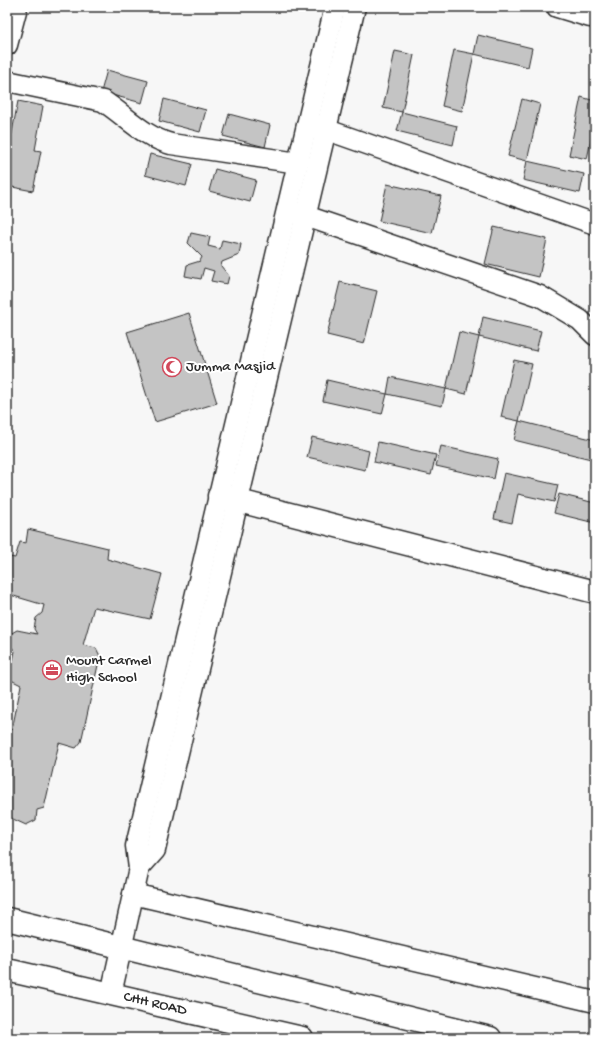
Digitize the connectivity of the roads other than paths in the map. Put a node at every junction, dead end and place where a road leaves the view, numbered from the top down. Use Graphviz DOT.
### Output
graph roads {
  1 [pos="17,7"];
  2 [pos="335,7"];
  3 [pos="355,7"];
  4 [pos="557,7"];
  5 [pos="595,17"];
  6 [pos="7,45"];
  7 [pos="7,81"];
  8 [pos="308,123"];
  9 [pos="326,129"];
  10 [pos="298,163"];
  11 [pos="296,213"];
  12 [pos="595,224"];
  13 [pos="595,335"];
  14 [pos="229,498"];
  15 [pos="595,592"];
  16 [pos="133,894"];
  17 [pos="7,919"];
  18 [pos="122,946"];
  19 [pos="7,970"];
  20 [pos="111,994"];
  21 [pos="595,1002"];
  22 [pos="302,1038"];
  23 [pos="490,1038"];
  1 -- 6 [label="street"];
  2 -- 8 [label="street"];
  3 -- 9 [label="street"];
  4 -- 5 [label="street"];
  7 -- 10 [label="street"];
  8 -- 9 [label="street"];
  8 -- 10 [label="street"];
  9 -- 11 [label="street"];
  9 -- 12 [label="street"];
  10 -- 11 [label="street"];
  11 -- 13 [label="street"];
  11 -- 14 [label="street"];
  14 -- 15 [label="street"];
  14 -- 16 [label="street"];
  16 -- 18 [label="street"];
  16 -- 21 [label="street"];
  17 -- 18 [label="street"];
  18 -- 20 [label="street"];
  18 -- 23 [label="street"];
  19 -- 20 [label="street, CHH ROAD"];
  20 -- 22 [label="street, CHH ROAD"];
}
